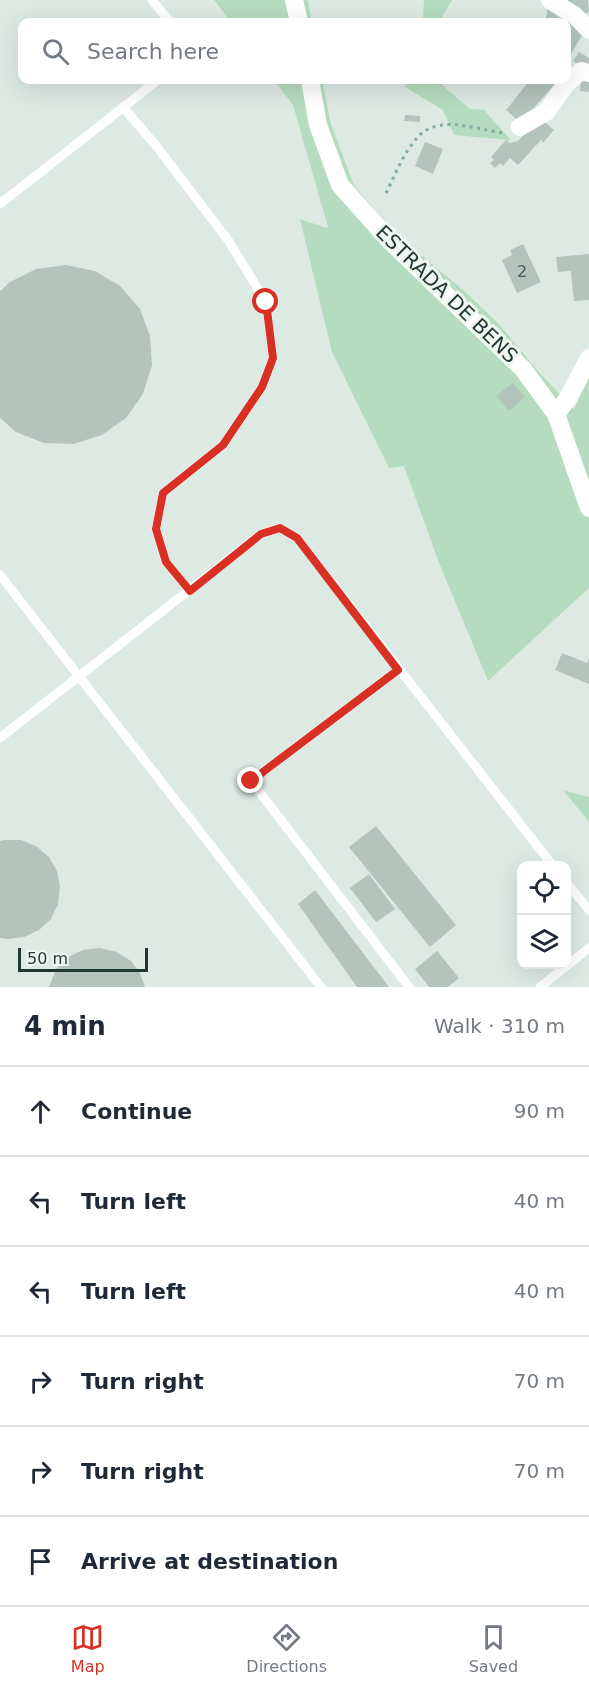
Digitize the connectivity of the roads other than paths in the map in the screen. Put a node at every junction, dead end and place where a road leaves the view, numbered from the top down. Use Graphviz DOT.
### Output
graph roads {
  1 [pos="152,0"];
  2 [pos="294,0"];
  3 [pos="550,0"];
  4 [pos="167,18"];
  5 [pos="298,18"];
  6 [pos="589,30"];
  7 [pos="589,73"];
  8 [pos="571,80"];
  9 [pos="153,84"];
  10 [pos="311,84"];
  11 [pos="566,84"];
  12 [pos="123,107"];
  13 [pos="520,127"];
  14 [pos="0,204"];
  15 [pos="589,358"];
  16 [pos="556,414"];
  17 [pos="589,508"];
  18 [pos="0,575"];
  19 [pos="190,591"];
  20 [pos="398,670"];
  21 [pos="79,676"];
  22 [pos="0,738"];
  23 [pos="549,861"];
  24 [pos="571,887"];
  25 [pos="589,910"];
  26 [pos="589,948"];
  27 [pos="321,987"];
  28 [pos="409,987"];
  29 [pos="540,987"];
  1 -- 4 [label="lane"];
  2 -- 5 [label="street"];
  3 -- 6 [label="street"];
  7 -- 8 [label="street"];
  9 -- 12 [label="lane"];
  10 -- 16 [label="street, ESTRADA DE BENS"];
  11 -- 13 [label="street"];
  12 -- 14 [label="lane"];
  12 -- 19 [label="lane"];
  15 -- 16 [label="street"];
  16 -- 17 [label="street, ESTRADA DE BENS"];
  18 -- 21 [label="lane"];
  19 -- 20 [label="lane"];
  19 -- 21 [label="lane"];
  20 -- 23 [label="lane"];
  20 -- 28 [label="lane"];
  21 -- 22 [label="lane"];
  21 -- 27 [label="lane"];
  24 -- 25 [label="lane"];
  26 -- 29 [label="lane"];
}
